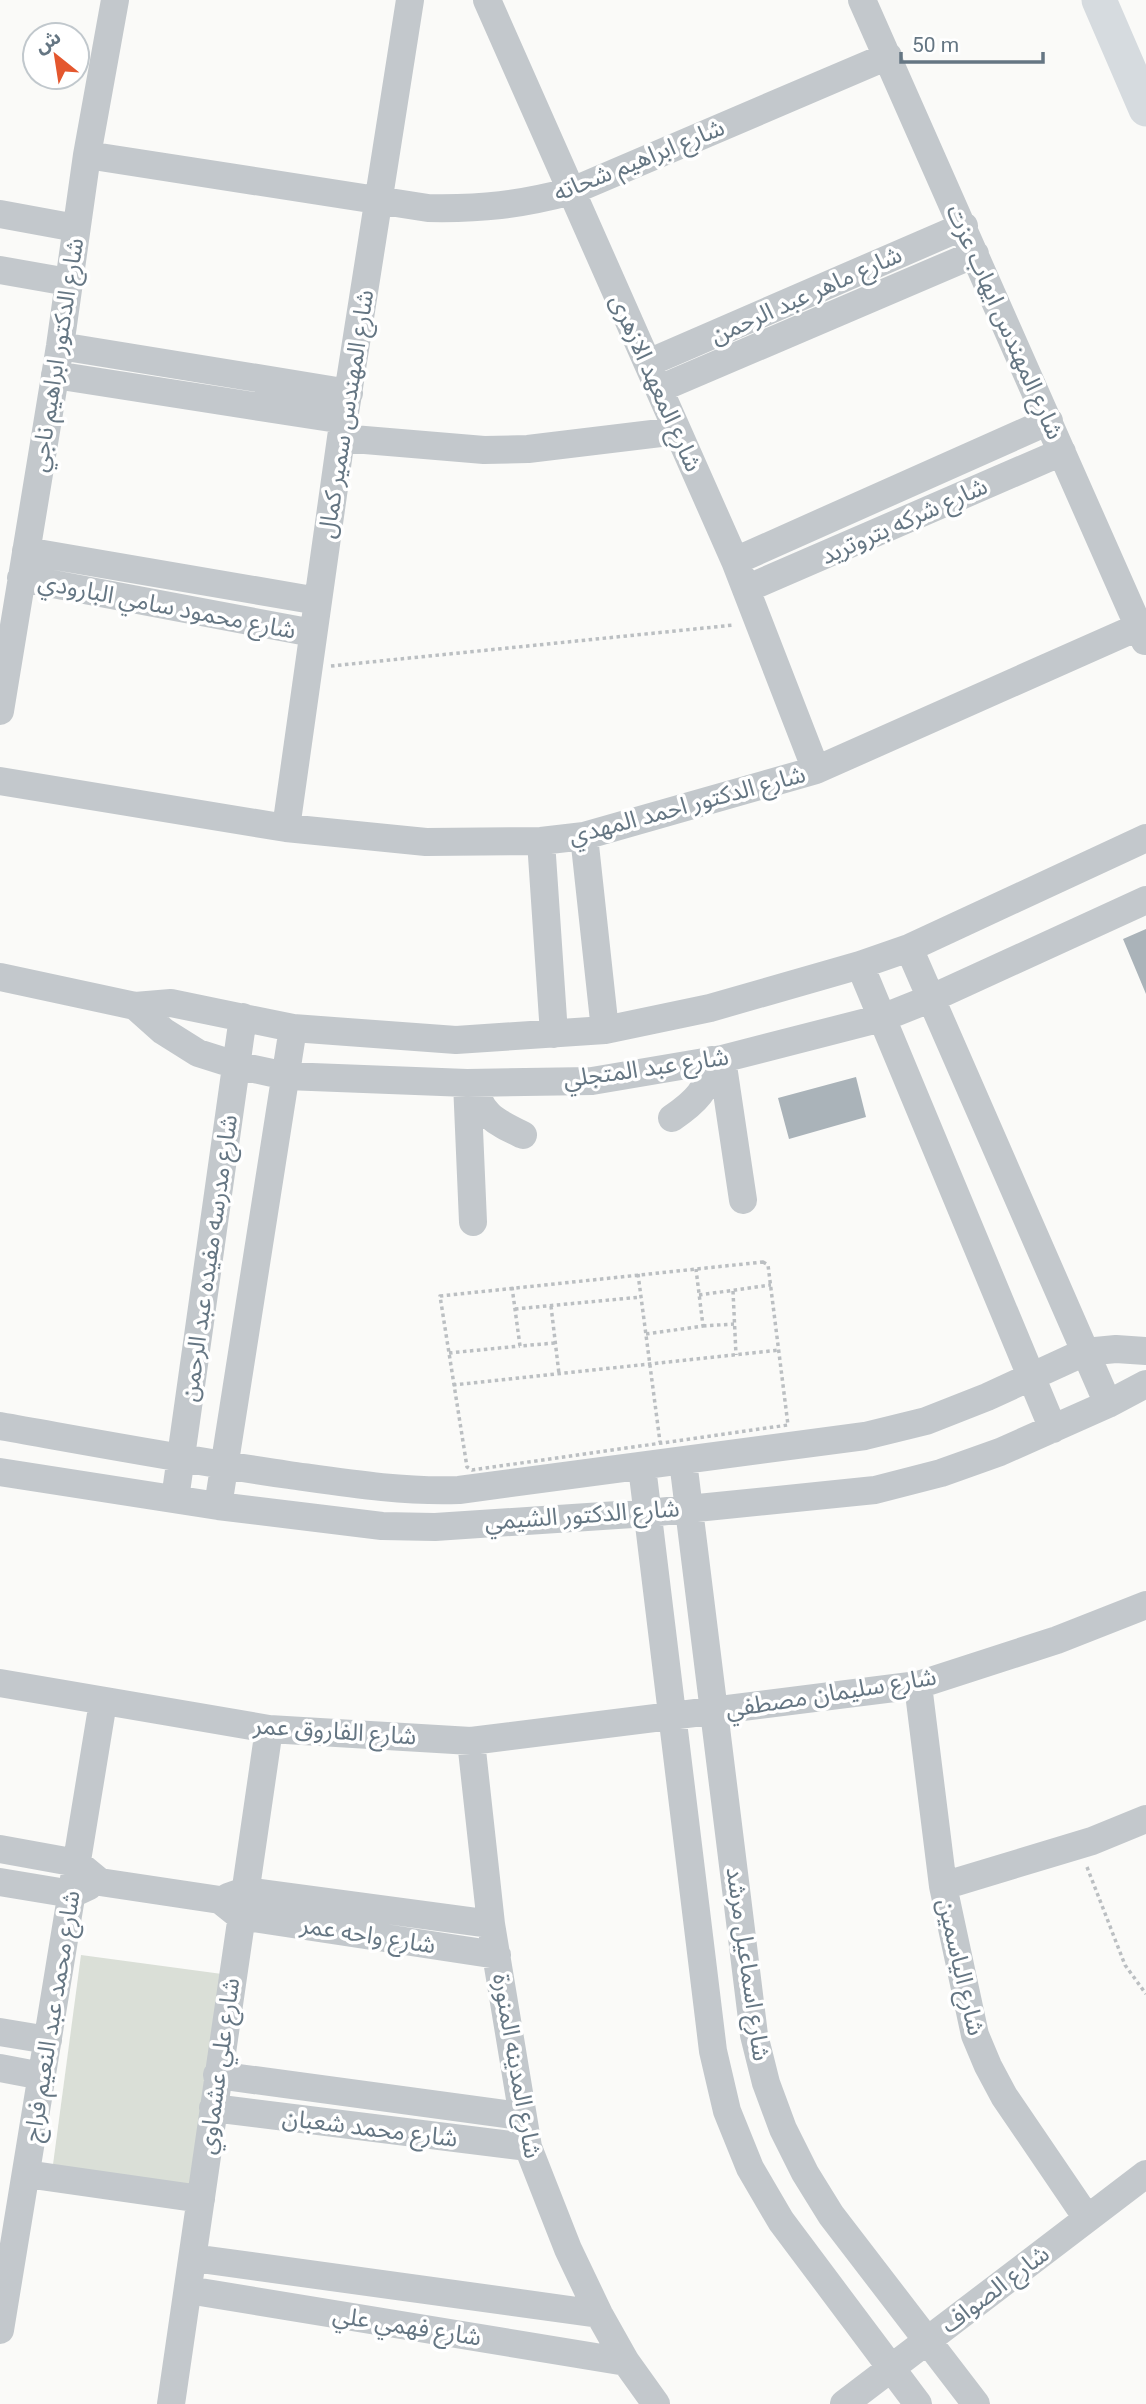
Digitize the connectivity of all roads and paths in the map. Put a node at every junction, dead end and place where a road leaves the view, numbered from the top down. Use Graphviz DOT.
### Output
graph roads {
  1 [pos="115,0"];
  2 [pos="410,0"];
  3 [pos="487,0"];
  4 [pos="862,0"];
  5 [pos="1099,0"];
  6 [pos="888,56"];
  7 [pos="1146,108"];
  8 [pos="88,155"];
  9 [pos="572,191"];
  10 [pos="380,201"];
  11 [pos="0,214"];
  12 [pos="964,226"];
  13 [pos="76,228"];
  14 [pos="975,254"];
  15 [pos="0,270"];
  16 [pos="68,282"];
  17 [pos="60,346"];
  18 [pos="648,363"];
  19 [pos="55,375"];
  20 [pos="659,389"];
  21 [pos="345,417"];
  22 [pos="1049,421"];
  23 [pos="677,430"];
  24 [pos="1062,452"];
  25 [pos="735,561"];
  26 [pos="23,565"];
  27 [pos="746,589"];
  28 [pos="318,601"];
  29 [pos="759,622"];
  30 [pos="313,633"];
  31 [pos="1142,636"];
  32 [pos="308,669"];
  33 [pos="0,711"];
  34 [pos="816,770"];
  35 [pos="0,781"];
  36 [pos="286,828"];
  37 [pos="584,836"];
  38 [pos="1146,838"];
  39 [pos="541,841"];
  40 [pos="1146,900"];
  41 [pos="909,948"];
  42 [pos="860,965"];
  43 [pos="0,977"];
  44 [pos="932,998"];
  45 [pos="135,1006"];
  46 [pos="243,1017"];
  47 [pos="882,1018"];
  48 [pos="293,1028"];
  49 [pos="605,1030"];
  50 [pos="554,1034"];
  51 [pos="717,1060"];
  52 [pos="236,1065"];
  53 [pos="286,1076"];
  54 [pos="471,1083"];
  55 [pos="672,1118"];
  56 [pos="523,1135"];
  57 [pos="743,1200"];
  58 [pos="473,1222"];
  59 [pos="696,1269"];
  60 [pos="638,1274"];
  61 [pos="771,1285"];
  62 [pos="512,1287"];
  63 [pos="733,1290"];
  64 [pos="699,1295"];
  65 [pos="641,1297"];
  66 [pos="551,1306"];
  67 [pos="515,1309"];
  68 [pos="734,1324"];
  69 [pos="703,1326"];
  70 [pos="646,1334"];
  71 [pos="555,1343"];
  72 [pos="520,1346"];
  73 [pos="780,1350"];
  74 [pos="1146,1351"];
  75 [pos="1085,1352"];
  76 [pos="448,1354"];
  77 [pos="736,1355"];
  78 [pos="650,1365"];
  79 [pos="559,1374"];
  80 [pos="1031,1377"];
  81 [pos="1146,1384"];
  82 [pos="453,1385"];
  83 [pos="1108,1404"];
  84 [pos="0,1426"];
  85 [pos="1053,1429"];
  86 [pos="181,1459"];
  87 [pos="662,1459"];
  88 [pos="223,1465"];
  89 [pos="0,1472"];
  90 [pos="175,1499"];
  91 [pos="218,1506"];
  92 [pos="690,1507"];
  93 [pos="648,1513"];
  94 [pos="1146,1605"];
  95 [pos="0,1684"];
  96 [pos="918,1685"];
  97 [pos="103,1702"];
  98 [pos="713,1712"];
  99 [pos="673,1717"];
  100 [pos="269,1729"];
  101 [pos="471,1741"];
  102 [pos="1146,1819"];
  103 [pos="1079,1845"];
  104 [pos="0,1849"];
  105 [pos="77,1863"];
  106 [pos="0,1882"];
  107 [pos="100,1882"];
  108 [pos="943,1886"];
  109 [pos="72,1894"];
  110 [pos="235,1902"];
  111 [pos="491,1924"];
  112 [pos="497,1955"];
  113 [pos="1146,1994"];
  114 [pos="0,2032"];
  115 [pos="48,2040"];
  116 [pos="0,2068"];
  117 [pos="217,2075"];
  118 [pos="42,2076"];
  119 [pos="213,2108"];
  120 [pos="521,2116"];
  121 [pos="528,2147"];
  122 [pos="26,2174"];
  123 [pos="1146,2174"];
  124 [pos="201,2199"];
  125 [pos="1087,2218"];
  126 [pos="8,2232"];
  127 [pos="193,2258"];
  128 [pos="5,2264"];
  129 [pos="188,2290"];
  130 [pos="599,2314"];
  131 [pos="0,2330"];
  132 [pos="929,2339"];
  133 [pos="626,2362"];
  134 [pos="891,2368"];
  135 [pos="171,2404"];
  136 [pos="656,2404"];
  137 [pos="844,2404"];
  138 [pos="918,2404"];
  139 [pos="976,2404"];
  1 -- 8 [label="street, شارع الدكتور ابراهيم ناجي"];
  2 -- 10 [label="street, شارع المهندس سمير كمال"];
  3 -- 9 [label="street, شارع المعهد الازهرى"];
  4 -- 6 [label="street, شارع المهندس ايهاب عزت"];
  5 -- 7 [label="main road"];
  6 -- 9 [label="street, شارع ابراهيم شحاته"];
  6 -- 12 [label="street, شارع المهندس ايهاب عزت"];
  8 -- 10 [label="street, شارع ابراهيم شحاته"];
  8 -- 13 [label="street, شارع الدكتور ابراهيم ناجي"];
  9 -- 10 [label="street, شارع ابراهيم شحاته"];
  9 -- 18 [label="street, شارع المعهد الازهرى"];
  10 -- 21 [label="street, شارع المهندس سمير كمال"];
  11 -- 13 [label="street"];
  12 -- 14 [label="street, شارع المهندس ايهاب عزت"];
  12 -- 18 [label="street, شارع ماهر عبد الرحمن"];
  13 -- 16 [label="street, شارع الدكتور ابراهيم ناجي"];
  14 -- 20 [label="street, شارع ماهر عبد الرحمن"];
  14 -- 22 [label="street, شارع المهندس ايهاب عزت"];
  15 -- 16 [label="street"];
  16 -- 17 [label="street, شارع الدكتور ابراهيم ناجي"];
  17 -- 19 [label="street, شارع الدكتور ابراهيم ناجي"];
  17 -- 21 [label="street"];
  18 -- 20 [label="street, شارع المعهد الازهرى"];
  19 -- 21 [label="street"];
  19 -- 26 [label="street, شارع الدكتور ابراهيم ناجي"];
  20 -- 23 [label="street, شارع المعهد الازهرى"];
  21 -- 23 [label="street"];
  21 -- 28 [label="street, شارع المهندس سمير كمال"];
  22 -- 24 [label="street, شارع المهندس ايهاب عزت"];
  22 -- 25 [label="street, شارع شركه بتروتريد"];
  23 -- 25 [label="street, شارع المعهد الازهرى"];
  24 -- 27 [label="street, شارع شركه بتروتريد"];
  24 -- 31 [label="street, شارع المهندس ايهاب عزت"];
  25 -- 27 [label="street, شارع المعهد الازهرى"];
  26 -- 28 [label="street, شارع محمود سامي البارودي"];
  26 -- 30 [label="street, شارع محمود سامي البارودي"];
  26 -- 33 [label="street, شارع الدكتور ابراهيم ناجي"];
  27 -- 29 [label="street, شارع المعهد الازهرى"];
  28 -- 30 [label="street, شارع المهندس سمير كمال"];
  29 -- 32 [label="path"];
  29 -- 34 [label="street, شارع المعهد الازهرى"];
  30 -- 32 [label="street, شارع المهندس سمير كمال"];
  31 -- 34 [label="street, شارع الدكتور احمد المهدي"];
  32 -- 36 [label="street, شارع المهندس سمير كمال"];
  34 -- 37 [label="street, شارع الدكتور احمد المهدي"];
  35 -- 36 [label="street, شارع الدكتور احمد المهدي"];
  36 -- 39 [label="street, شارع الدكتور احمد المهدي"];
  37 -- 39 [label="street, شارع الدكتور احمد المهدي"];
  37 -- 49 [label="street"];
  38 -- 41 [label="street, شارع عبد المتجلي"];
  39 -- 50 [label="street"];
  40 -- 44 [label="street, شارع عبد المتجلي"];
  41 -- 42 [label="street, شارع عبد المتجلي"];
  41 -- 44 [label="street"];
  42 -- 47 [label="street"];
  42 -- 49 [label="street, شارع عبد المتجلي"];
  43 -- 45 [label="street, شارع عبد المتجلي"];
  44 -- 47 [label="street, شارع عبد المتجلي"];
  44 -- 75 [label="street"];
  45 -- 46 [label="street, شارع عبد المتجلي"];
  45 -- 52 [label="street, شارع عبد المتجلي"];
  46 -- 48 [label="street, شارع عبد المتجلي"];
  46 -- 52 [label="street, شارع مدرسه مفيده عبد الرحمن"];
  47 -- 51 [label="street, شارع عبد المتجلي"];
  47 -- 80 [label="street"];
  48 -- 50 [label="street, شارع عبد المتجلي"];
  48 -- 53 [label="street, شارع مدرسه مفيده عبد الرحمن"];
  49 -- 50 [label="street, شارع عبد المتجلي"];
  51 -- 54 [label="street, شارع عبد المتجلي"];
  51 -- 55 [label="street"];
  51 -- 57 [label="street"];
  52 -- 53 [label="street, شارع عبد المتجلي"];
  52 -- 86 [label="street, شارع مدرسه مفيده عبد الرحمن"];
  53 -- 54 [label="street, شارع عبد المتجلي"];
  53 -- 88 [label="street, شارع مدرسه مفيده عبد الرحمن"];
  54 -- 56 [label="street"];
  54 -- 58 [label="street"];
  59 -- 60 [label="path"];
  59 -- 61 [label="path"];
  59 -- 64 [label="path"];
  60 -- 62 [label="path"];
  60 -- 65 [label="path"];
  61 -- 63 [label="path"];
  61 -- 73 [label="path"];
  62 -- 67 [label="path"];
  62 -- 76 [label="path"];
  63 -- 64 [label="path"];
  63 -- 68 [label="path"];
  64 -- 69 [label="path"];
  65 -- 66 [label="path"];
  65 -- 70 [label="path"];
  66 -- 67 [label="path"];
  66 -- 71 [label="path"];
  67 -- 72 [label="path"];
  68 -- 69 [label="path"];
  68 -- 77 [label="path"];
  69 -- 70 [label="path"];
  70 -- 78 [label="path"];
  71 -- 72 [label="path"];
  71 -- 79 [label="path"];
  72 -- 76 [label="path"];
  73 -- 77 [label="path"];
  73 -- 87 [label="path"];
  74 -- 75 [label="street, شارع الدكتور الشيمي"];
  75 -- 80 [label="street, شارع الدكتور الشيمي"];
  75 -- 83 [label="street"];
  76 -- 82 [label="path"];
  77 -- 78 [label="path"];
  78 -- 79 [label="path"];
  78 -- 87 [label="path"];
  79 -- 82 [label="path"];
  80 -- 85 [label="street"];
  80 -- 87 [label="street, شارع الدكتور الشيمي"];
  81 -- 83 [label="street, شارع الدكتور الشيمي"];
  82 -- 87 [label="path"];
  83 -- 85 [label="street, شارع الدكتور الشيمي"];
  84 -- 86 [label="street, شارع الدكتور الشيمي"];
  85 -- 92 [label="street, شارع الدكتور الشيمي"];
  86 -- 88 [label="street, شارع الدكتور الشيمي"];
  86 -- 90 [label="street, شارع مدرسه مفيده عبد الرحمن"];
  87 -- 88 [label="street, شارع الدكتور الشيمي"];
  87 -- 92 [label="street, شارع اسماعيل مرشد"];
  87 -- 93 [label="street, شارع اسماعيل مرشد"];
  88 -- 91 [label="street, شارع مدرسه مفيده عبد الرحمن"];
  89 -- 90 [label="street, شارع الدكتور الشيمي"];
  90 -- 91 [label="street, شارع الدكتور الشيمي"];
  91 -- 93 [label="street, شارع الدكتور الشيمي"];
  92 -- 93 [label="street, شارع الدكتور الشيمي"];
  92 -- 98 [label="street, شارع اسماعيل مرشد"];
  93 -- 99 [label="street, شارع اسماعيل مرشد"];
  94 -- 96 [label="street, شارع سليمان مصطفي"];
  95 -- 97 [label="street, شارع الفاروق عمر"];
  96 -- 98 [label="street, شارع سليمان مصطفي"];
  96 -- 108 [label="street, شارع الياسمين"];
  97 -- 100 [label="street, شارع الفاروق عمر"];
  97 -- 105 [label="street, شارع محمد عبد النعيم فراج"];
  98 -- 99 [label="street, شارع سليمان مصطفي"];
  98 -- 132 [label="street, شارع اسماعيل مرشد"];
  99 -- 101 [label="street, شارع الفاروق عمر"];
  99 -- 134 [label="street, شارع اسماعيل مرشد"];
  100 -- 101 [label="street, شارع الفاروق عمر"];
  100 -- 110 [label="street, شارع علي عشماوي"];
  101 -- 111 [label="street, شارع المدينه المنورة"];
  102 -- 103 [label="street"];
  103 -- 108 [label="street"];
  103 -- 113 [label="path"];
  104 -- 105 [label="street"];
  105 -- 107 [label="street"];
  105 -- 109 [label="street, شارع محمد عبد النعيم فراج"];
  106 -- 109 [label="street"];
  107 -- 109 [label="street"];
  107 -- 110 [label="street"];
  108 -- 125 [label="street, شارع الياسمين"];
  109 -- 115 [label="street, شارع محمد عبد النعيم فراج"];
  110 -- 111 [label="street, شارع واحه عمر"];
  110 -- 112 [label="street, شارع واحه عمر"];
  110 -- 117 [label="street, شارع علي عشماوي"];
  111 -- 112 [label="street, شارع المدينه المنورة"];
  112 -- 120 [label="street, شارع المدينه المنورة"];
  114 -- 115 [label="street"];
  115 -- 118 [label="street, شارع محمد عبد النعيم فراج"];
  116 -- 118 [label="street"];
  117 -- 119 [label="street, شارع علي عشماوي"];
  117 -- 120 [label="street, شارع محمد شعبان"];
  118 -- 122 [label="street, شارع محمد عبد النعيم فراج"];
  119 -- 121 [label="street, شارع محمد شعبان"];
  119 -- 124 [label="street, شارع علي عشماوي"];
  120 -- 121 [label="street, شارع المدينه المنورة"];
  121 -- 130 [label="street, شارع المدينه المنورة"];
  122 -- 124 [label="street"];
  122 -- 126 [label="street, شارع محمد عبد النعيم فراج"];
  123 -- 125 [label="street, شارع الصواف"];
  124 -- 127 [label="street, شارع علي عشماوي"];
  125 -- 132 [label="street, شارع الصواف"];
  126 -- 128 [label="street, شارع محمد عبد النعيم فراج"];
  127 -- 129 [label="street, شارع علي عشماوي"];
  127 -- 130 [label="street, شارع فهمي علي"];
  128 -- 131 [label="street, شارع محمد عبد النعيم فراج"];
  129 -- 133 [label="street, شارع فهمي علي"];
  129 -- 135 [label="street, شارع علي عشماوي"];
  130 -- 133 [label="street, شارع المدينه المنورة"];
  132 -- 134 [label="street, شارع الصواف"];
  132 -- 139 [label="street, شارع اسماعيل مرشد"];
  133 -- 136 [label="street, شارع المدينه المنورة"];
  134 -- 137 [label="street, شارع الصواف"];
  134 -- 138 [label="street, شارع اسماعيل مرشد"];
}
